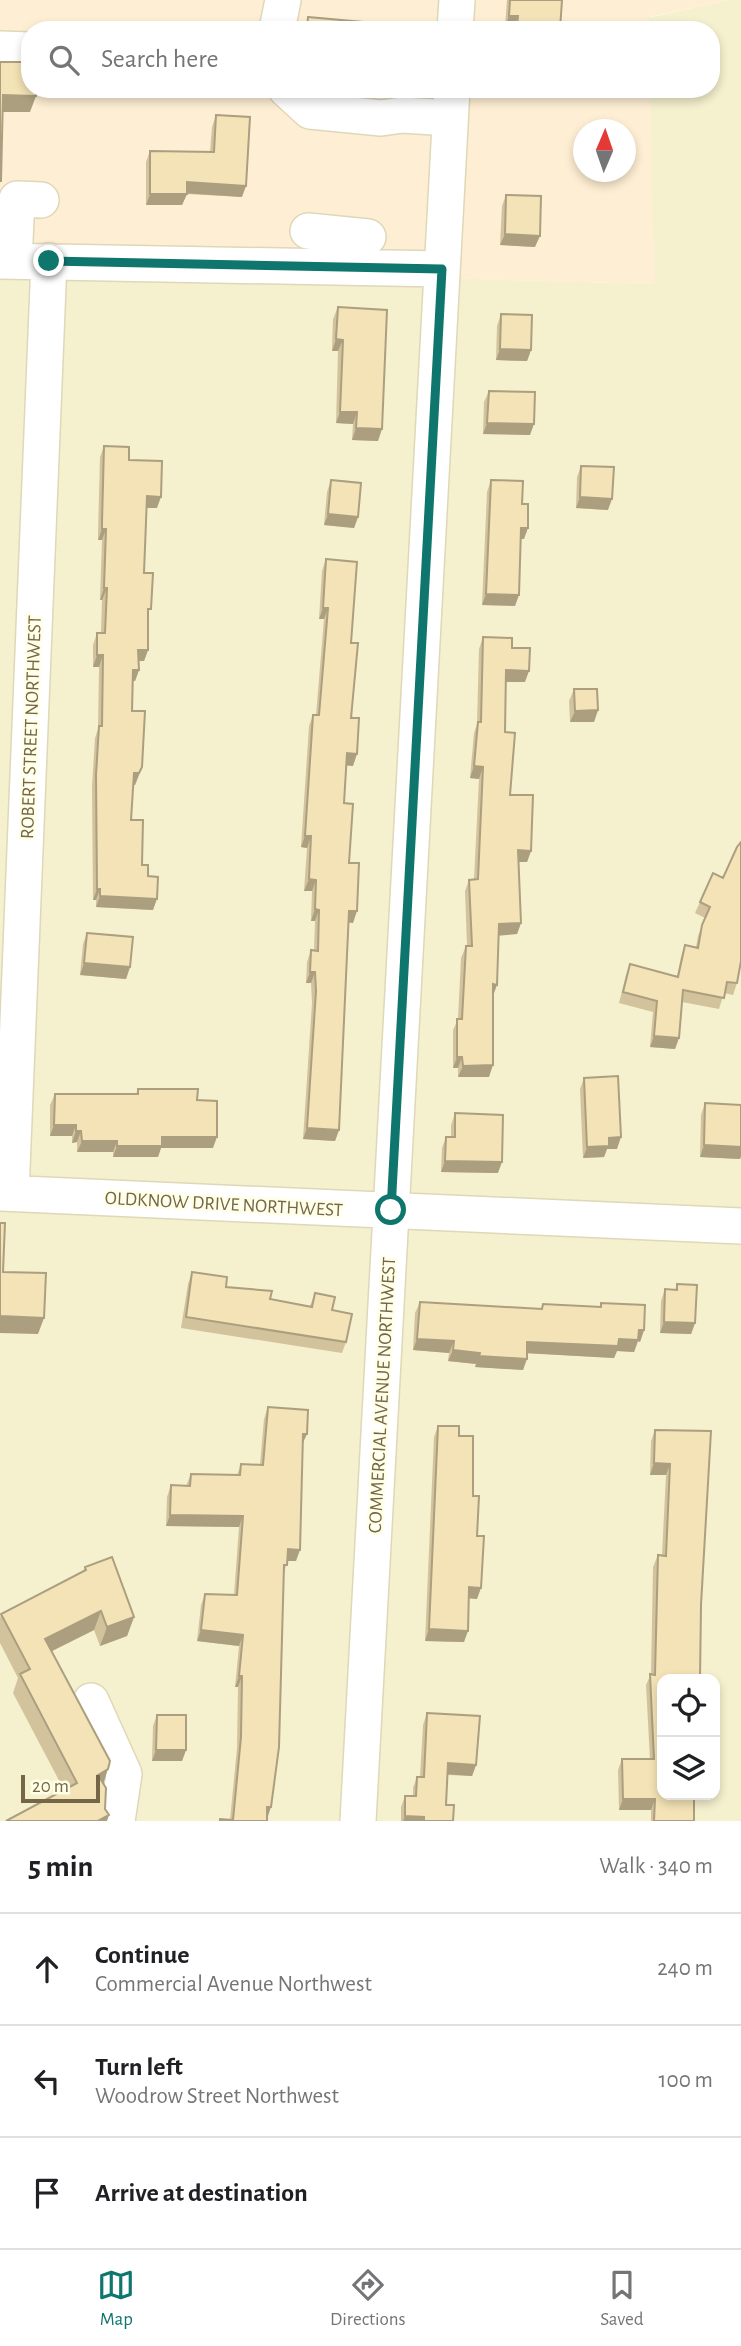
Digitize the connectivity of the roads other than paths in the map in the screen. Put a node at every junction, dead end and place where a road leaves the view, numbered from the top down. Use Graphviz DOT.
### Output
graph roads {
  1 [pos="283,0"];
  2 [pos="279,21"];
  3 [pos="0,49"];
  4 [pos="21,50"];
  5 [pos="296,98"];
  6 [pos="451,104"];
  7 [pos="41,200"];
  8 [pos="308,231"];
  9 [pos="368,237"];
  10 [pos="7,261"];
  11 [pos="49,261"];
  12 [pos="442,269"];
  13 [pos="5,1193"];
  14 [pos="391,1210"];
  15 [pos="741,1226"];
  16 [pos="92,1701"];
  17 [pos="117,1821"];
  18 [pos="358,1821"];
  1 -- 2 [label="street"];
  3 -- 4 [label="street"];
  5 -- 6 [label="street"];
  6 -- 12 [label="street, COMMERCIAL AVENUE NORTHWEST"];
  7 -- 10 [label="street"];
  8 -- 9 [label="street"];
  10 -- 11 [label="street"];
  11 -- 12 [label="street"];
  11 -- 13 [label="street, ROBERT STREET NORTHWEST"];
  12 -- 14 [label="street, COMMERCIAL AVENUE NORTHWEST"];
  13 -- 14 [label="street, OLDKNOW DRIVE NORTHWEST"];
  14 -- 15 [label="street, OLDKNOW DRIVE NORTHWEST"];
  14 -- 18 [label="street, COMMERCIAL AVENUE NORTHWEST"];
  16 -- 17 [label="street"];
}
